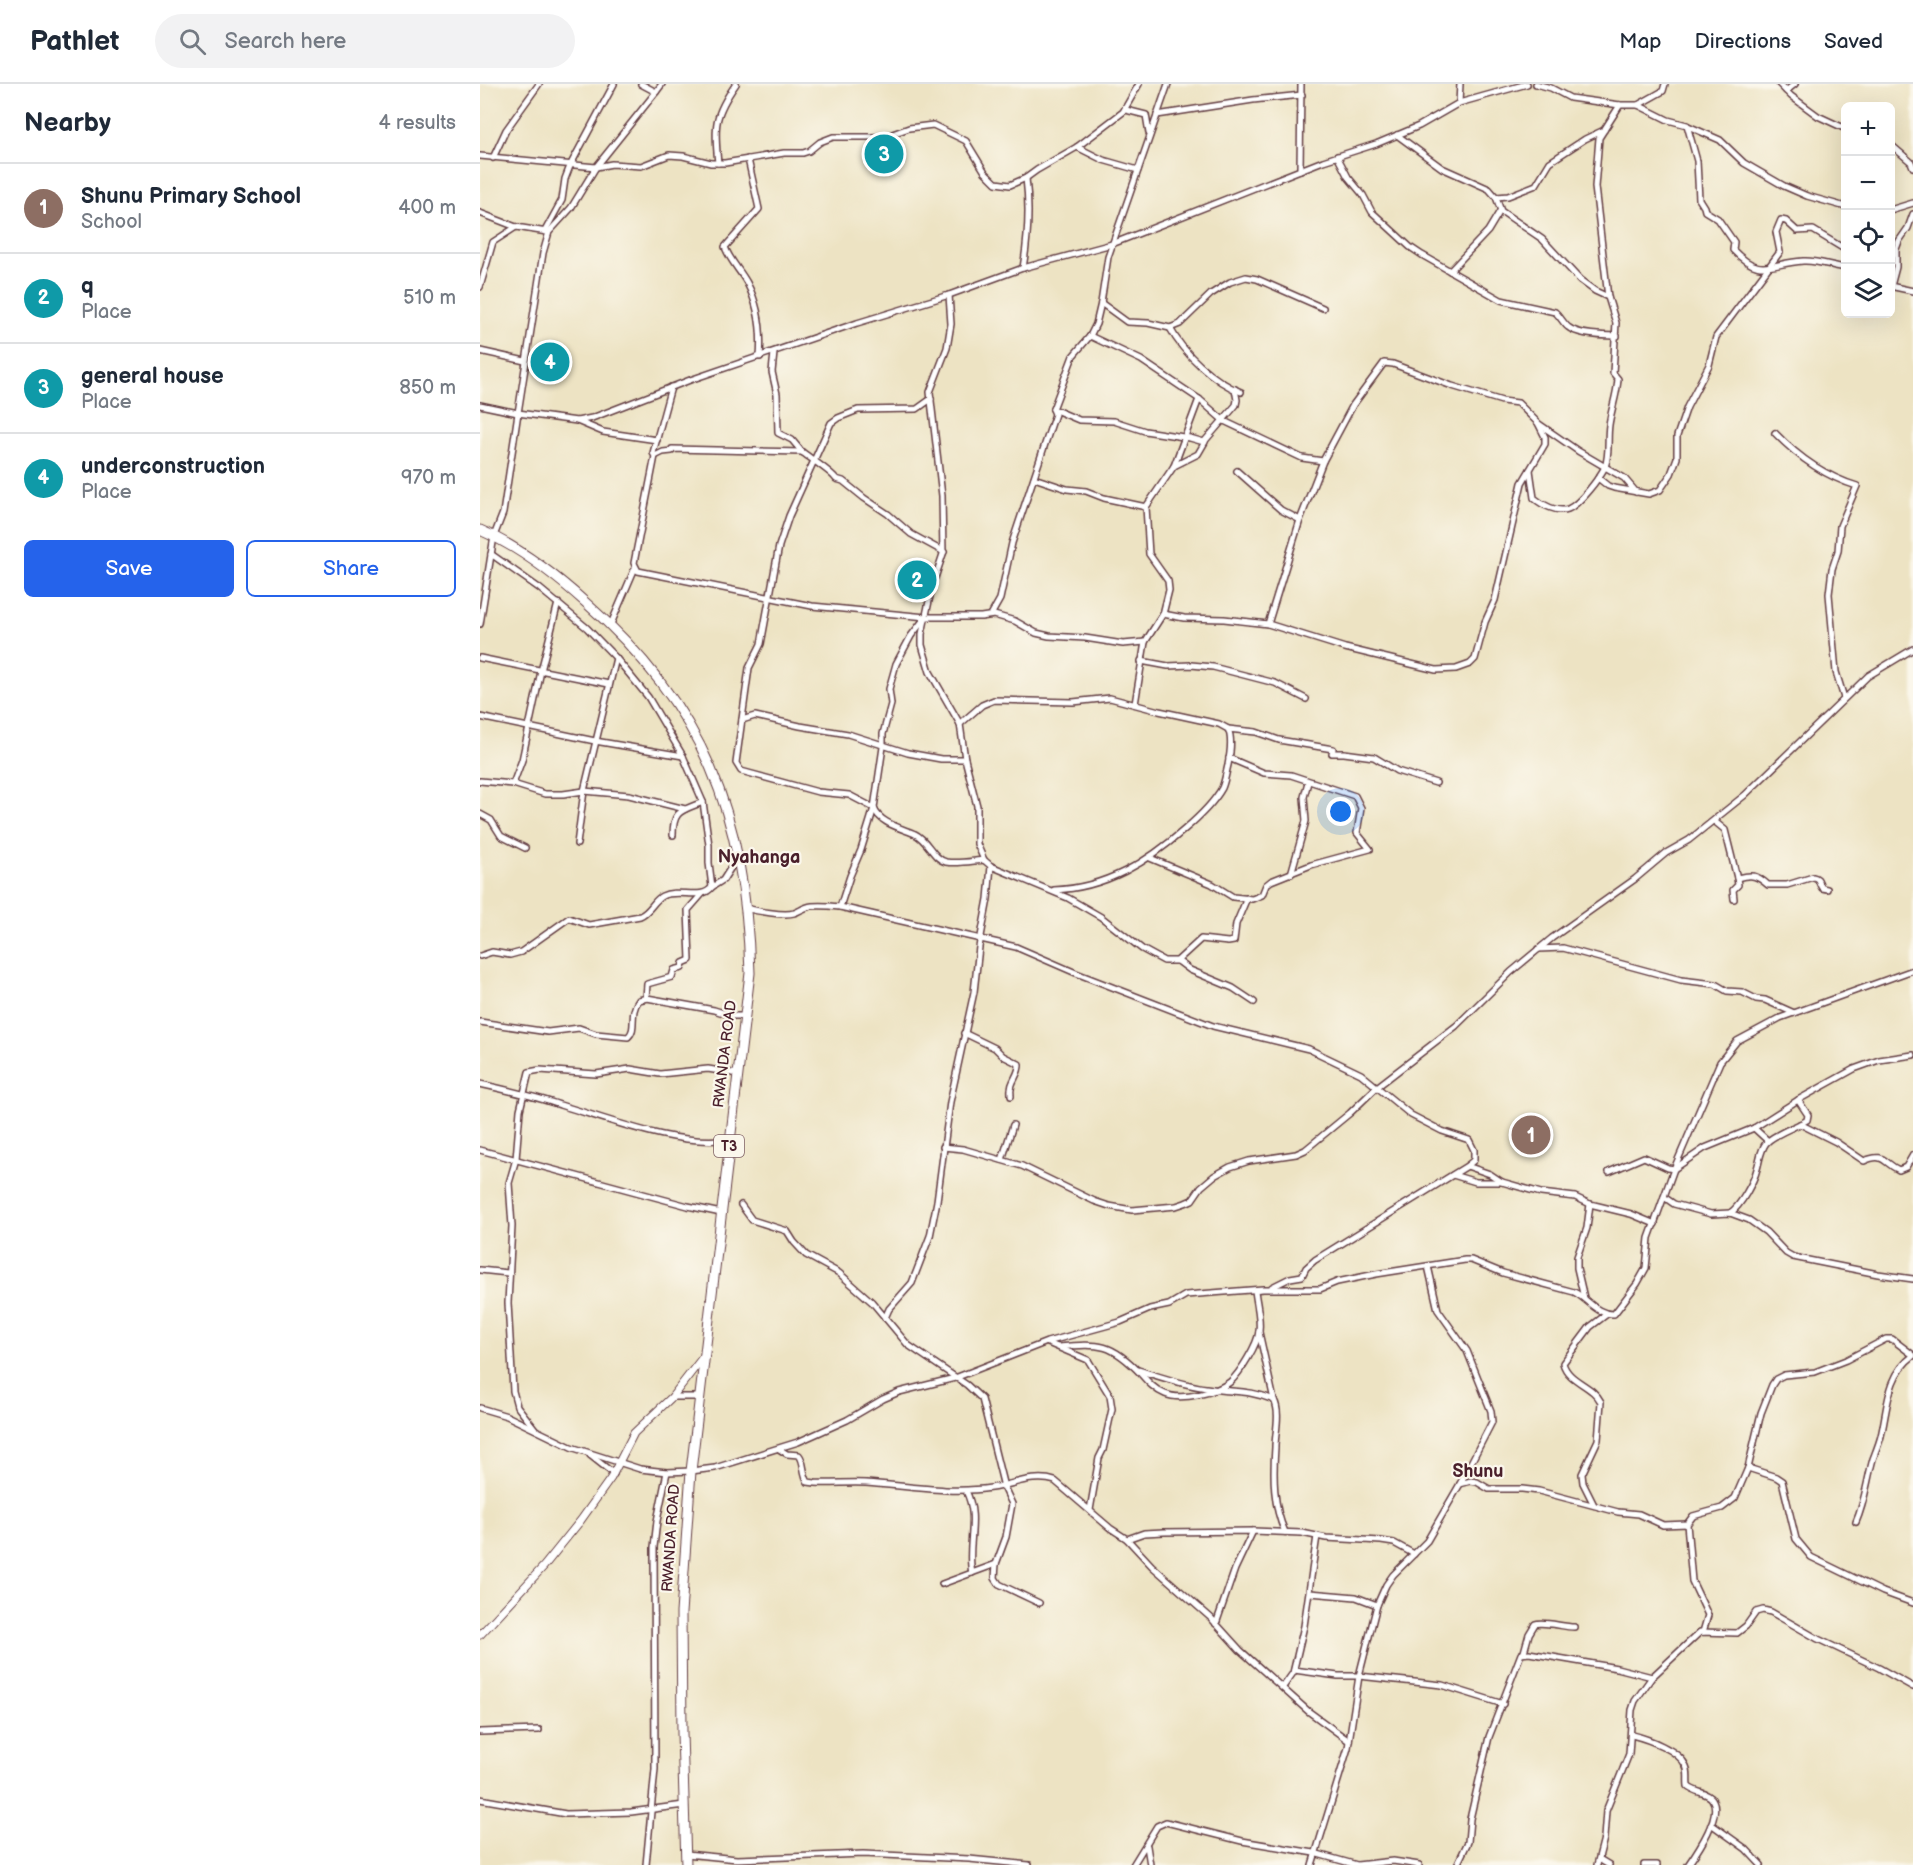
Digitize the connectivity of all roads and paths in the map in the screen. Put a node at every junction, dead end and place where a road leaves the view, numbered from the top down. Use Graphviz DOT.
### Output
graph roads {
  1 [pos="539,84"];
  2 [pos="614,84"];
  3 [pos="641,84"];
  4 [pos="662,84"];
  5 [pos="736,84"];
  6 [pos="1139,84"];
  7 [pos="1168,84"];
  8 [pos="1301,84"];
  9 [pos="1460,84"];
  10 [pos="1526,84"];
  11 [pos="1536,84"];
  12 [pos="1665,84"];
  13 [pos="1779,84"];
  14 [pos="1795,84"];
  15 [pos="1786,91"];
  16 [pos="656,92"];
  17 [pos="1302,95"];
  18 [pos="1459,103"];
  19 [pos="1620,105"];
  20 [pos="1638,105"];
  21 [pos="1126,110"];
  22 [pos="1157,116"];
  23 [pos="1688,126"];
  24 [pos="1841,127"];
  25 [pos="1604,130"];
  26 [pos="1149,134"];
  27 [pos="1397,135"];
  28 [pos="1077,147"];
  29 [pos="1895,148"];
  30 [pos="480,156"];
  31 [pos="1337,156"];
  32 [pos="493,158"];
  33 [pos="748,159"];
  34 [pos="718,163"];
  35 [pos="570,166"];
  36 [pos="596,167"];
  37 [pos="1913,167"];
  38 [pos="1138,170"];
  39 [pos="1300,170"];
  40 [pos="1026,178"];
  41 [pos="1496,197"];
  42 [pos="1913,203"];
  43 [pos="1841,206"];
  44 [pos="1895,208"];
  45 [pos="1500,211"];
  46 [pos="480,213"];
  47 [pos="1913,214"];
  48 [pos="516,227"];
  49 [pos="547,232"];
  50 [pos="1112,244"];
  51 [pos="1841,248"];
  52 [pos="1841,266"];
  53 [pos="1023,268"];
  54 [pos="1768,268"];
  55 [pos="1450,271"];
  56 [pos="1895,271"];
  57 [pos="480,287"];
  58 [pos="1895,287"];
  59 [pos="1913,291"];
  60 [pos="949,295"];
  61 [pos="1608,297"];
  62 [pos="1101,303"];
  63 [pos="1323,308"];
  64 [pos="1170,328"];
  65 [pos="1090,336"];
  66 [pos="1617,336"];
  67 [pos="480,351"];
  68 [pos="774,353"];
  69 [pos="760,357"];
  70 [pos="525,361"];
  71 [pos="671,387"];
  72 [pos="931,399"];
  73 [pos="1199,399"];
  74 [pos="480,405"];
  75 [pos="1053,409"];
  76 [pos="518,413"];
  77 [pos="576,421"];
  78 [pos="1224,421"];
  79 [pos="1539,424"];
  80 [pos="1775,433"];
  81 [pos="1184,438"];
  82 [pos="657,440"];
  83 [pos="1205,442"];
  84 [pos="802,452"];
  85 [pos="655,456"];
  86 [pos="1323,461"];
  87 [pos="814,462"];
  88 [pos="1174,466"];
  89 [pos="1605,466"];
  90 [pos="1530,469"];
  91 [pos="1237,471"];
  92 [pos="1034,478"];
  93 [pos="1598,478"];
  94 [pos="1636,492"];
  95 [pos="1146,507"];
  96 [pos="1300,520"];
  97 [pos="480,530"];
  98 [pos="494,536"];
  99 [pos="944,552"];
  100 [pos="491,554"];
  101 [pos="635,568"];
  102 [pos="769,598"];
  103 [pos="482,599"];
  104 [pos="558,603"];
  105 [pos="1163,614"];
  106 [pos="991,615"];
  107 [pos="926,617"];
  108 [pos="480,624"];
  109 [pos="611,624"];
  110 [pos="1268,624"];
  111 [pos="1145,642"];
  112 [pos="1913,649"];
  113 [pos="480,658"];
  114 [pos="616,658"];
  115 [pos="1141,661"];
  116 [pos="541,671"];
  117 [pos="609,684"];
  118 [pos="1844,698"];
  119 [pos="1306,699"];
  120 [pos="1135,704"];
  121 [pos="480,717"];
  122 [pos="742,720"];
  123 [pos="960,724"];
  124 [pos="529,727"];
  125 [pos="1228,729"];
  126 [pos="595,741"];
  127 [pos="883,747"];
  128 [pos="683,756"];
  129 [pos="1229,758"];
  130 [pos="965,759"];
  131 [pos="480,781"];
  132 [pos="1308,782"];
  133 [pos="1436,783"];
  134 [pos="513,784"];
  135 [pos="584,791"];
  136 [pos="702,802"];
  137 [pos="874,808"];
  138 [pos="685,809"];
  139 [pos="480,814"];
  140 [pos="1714,821"];
  141 [pos="673,835"];
  142 [pos="577,844"];
  143 [pos="525,848"];
  144 [pos="738,857"];
  145 [pos="1150,858"];
  146 [pos="984,860"];
  147 [pos="991,866"];
  148 [pos="1291,874"];
  149 [pos="1737,878"];
  150 [pos="712,887"];
  151 [pos="1827,889"];
  152 [pos="1053,890"];
  153 [pos="702,894"];
  154 [pos="1246,898"];
  155 [pos="1734,898"];
  156 [pos="840,907"];
  157 [pos="747,908"];
  158 [pos="981,938"];
  159 [pos="1538,949"];
  160 [pos="480,956"];
  161 [pos="1178,961"];
  162 [pos="1913,970"];
  163 [pos="646,998"];
  164 [pos="1254,1002"];
  165 [pos="1794,1013"];
  166 [pos="746,1016"];
  167 [pos="480,1022"];
  168 [pos="964,1033"];
  169 [pos="1913,1055"];
  170 [pos="738,1074"];
  171 [pos="480,1084"];
  172 [pos="1377,1087"];
  173 [pos="523,1094"];
  174 [pos="1011,1096"];
  175 [pos="1798,1100"];
  176 [pos="1800,1124"];
  177 [pos="1013,1125"];
  178 [pos="1754,1128"];
  179 [pos="730,1139"];
  180 [pos="1767,1140"];
  181 [pos="943,1147"];
  182 [pos="480,1150"];
  183 [pos="1913,1155"];
  184 [pos="516,1159"];
  185 [pos="1002,1161"];
  186 [pos="1467,1166"];
  187 [pos="1674,1168"];
  188 [pos="1609,1172"];
  189 [pos="1453,1175"];
  190 [pos="1502,1182"];
  191 [pos="1664,1197"];
  192 [pos="1590,1204"];
  193 [pos="741,1205"];
  194 [pos="721,1213"];
  195 [pos="1729,1213"];
  196 [pos="1655,1224"];
  197 [pos="1428,1266"];
  198 [pos="480,1270"];
  199 [pos="508,1274"];
  200 [pos="1913,1279"];
  201 [pos="1270,1289"];
  202 [pos="1255,1290"];
  203 [pos="1584,1298"];
  204 [pos="1607,1314"];
  205 [pos="885,1318"];
  206 [pos="1259,1332"];
  207 [pos="1047,1342"];
  208 [pos="1059,1347"];
  209 [pos="1913,1355"];
  210 [pos="703,1357"];
  211 [pos="1137,1370"];
  212 [pos="955,1378"];
  213 [pos="1213,1390"];
  214 [pos="672,1397"];
  215 [pos="699,1397"];
  216 [pos="1274,1400"];
  217 [pos="480,1408"];
  218 [pos="539,1433"];
  219 [pos="778,1449"];
  220 [pos="589,1454"];
  221 [pos="620,1462"];
  222 [pos="1748,1468"];
  223 [pos="691,1470"];
  224 [pos="667,1473"];
  225 [pos="614,1474"];
  226 [pos="1460,1484"];
  227 [pos="1004,1486"];
  228 [pos="966,1491"];
  229 [pos="1594,1506"];
  230 [pos="1090,1510"];
  231 [pos="1856,1522"];
  232 [pos="1687,1524"];
  233 [pos="1253,1531"];
  234 [pos="1285,1532"];
  235 [pos="1317,1536"];
  236 [pos="1127,1539"];
  237 [pos="1414,1554"];
  238 [pos="996,1563"];
  239 [pos="972,1573"];
  240 [pos="942,1584"];
  241 [pos="1310,1593"];
  242 [pos="1038,1603"];
  243 [pos="1913,1603"];
  244 [pos="1377,1605"];
  245 [pos="1216,1623"];
  246 [pos="1574,1627"];
  247 [pos="1703,1632"];
  248 [pos="480,1635"];
  249 [pos="1524,1652"];
  250 [pos="1294,1670"];
  251 [pos="1359,1676"];
  252 [pos="1652,1677"];
  253 [pos="1283,1687"];
  254 [pos="1913,1687"];
  255 [pos="1503,1704"];
  256 [pos="539,1730"];
  257 [pos="480,1732"];
  258 [pos="1632,1734"];
  259 [pos="1349,1741"];
  260 [pos="480,1799"];
  261 [pos="684,1805"];
  262 [pos="651,1810"];
  263 [pos="1712,1824"];
  264 [pos="1147,1844"];
  265 [pos="1314,1853"];
  266 [pos="686,1854"];
  267 [pos="1598,1862"];
  268 [pos="646,1865"];
  269 [pos="686,1865"];
  270 [pos="1029,1865"];
  271 [pos="1133,1865"];
  272 [pos="1150,1865"];
  273 [pos="1312,1865"];
  274 [pos="1419,1865"];
  275 [pos="1457,1865"];
  276 [pos="1609,1865"];
  277 [pos="1644,1865"];
  278 [pos="1658,1865"];
  279 [pos="1688,1865"];
  280 [pos="1761,1865"];
  1 -- 32 [label="street"];
  2 -- 35 [label="street"];
  3 -- 16 [label="street"];
  4 -- 16 [label="street"];
  5 -- 34 [label="street"];
  6 -- 21 [label="street"];
  7 -- 22 [label="street"];
  8 -- 17 [label="street"];
  9 -- 18 [label="street"];
  10 -- 18 [label="street"];
  11 -- 19 [label="street"];
  12 -- 20 [label="street"];
  13 -- 15 [label="street"];
  14 -- 15 [label="street"];
  15 -- 24 [label="street"];
  16 -- 36 [label="street"];
  17 -- 22 [label="street"];
  17 -- 39 [label="street"];
  18 -- 27 [label="street"];
  19 -- 20 [label="street"];
  19 -- 25 [label="street"];
  20 -- 23 [label="street"];
  21 -- 26 [label="street"];
  21 -- 28 [label="street"];
  22 -- 26 [label="street"];
  23 -- 43 [label="street"];
  23 -- 54 [label="street"];
  25 -- 41 [label="street"];
  25 -- 61 [label="street"];
  26 -- 38 [label="street"];
  27 -- 31 [label="street"];
  27 -- 41 [label="street"];
  28 -- 38 [label="street"];
  28 -- 40 [label="street"];
  29 -- 37 [label="street"];
  30 -- 32 [label="street"];
  31 -- 39 [label="street"];
  31 -- 55 [label="street"];
  32 -- 35 [label="street"];
  33 -- 34 [label="street"];
  33 -- 40 [label="street"];
  33 -- 69 [label="street"];
  34 -- 36 [label="street"];
  35 -- 36 [label="street"];
  35 -- 49 [label="street"];
  36 -- 49 [label="street"];
  38 -- 50 [label="street"];
  39 -- 50 [label="street"];
  40 -- 53 [label="street"];
  41 -- 45 [label="street"];
  42 -- 44 [label="street"];
  45 -- 55 [label="street"];
  45 -- 61 [label="street"];
  46 -- 48 [label="street"];
  47 -- 56 [label="street"];
  48 -- 49 [label="street"];
  48 -- 57 [label="street"];
  49 -- 70 [label="street"];
  50 -- 53 [label="street"];
  50 -- 62 [label="street"];
  51 -- 54 [label="street"];
  52 -- 54 [label="street"];
  53 -- 60 [label="street"];
  54 -- 94 [label="street"];
  55 -- 66 [label="street"];
  58 -- 59 [label="street"];
  60 -- 68 [label="street"];
  60 -- 72 [label="street"];
  61 -- 66 [label="street"];
  62 -- 64 [label="street"];
  62 -- 65 [label="street"];
  63 -- 64 [label="street"];
  64 -- 78 [label="street"];
  65 -- 73 [label="street"];
  65 -- 75 [label="street"];
  66 -- 89 [label="street"];
  67 -- 70 [label="street"];
  68 -- 69 [label="street"];
  68 -- 84 [label="street"];
  69 -- 71 [label="street"];
  70 -- 76 [label="street"];
  71 -- 77 [label="street"];
  71 -- 82 [label="street"];
  72 -- 87 [label="street"];
  72 -- 99 [label="street"];
  73 -- 78 [label="street"];
  73 -- 81 [label="street"];
  74 -- 76 [label="street"];
  75 -- 81 [label="street"];
  75 -- 92 [label="street"];
  76 -- 77 [label="street"];
  76 -- 98 [label="street"];
  77 -- 82 [label="street"];
  78 -- 83 [label="street"];
  78 -- 86 [label="street"];
  79 -- 86 [label="street"];
  79 -- 89 [label="street"];
  79 -- 90 [label="street"];
  80 -- 118 [label="street"];
  81 -- 83 [label="street"];
  81 -- 88 [label="street"];
  82 -- 85 [label="street"];
  83 -- 88 [label="street"];
  84 -- 85 [label="street"];
  84 -- 87 [label="street"];
  85 -- 101 [label="street"];
  86 -- 96 [label="street"];
  87 -- 99 [label="street"];
  87 -- 102 [label="street"];
  88 -- 95 [label="street"];
  89 -- 93 [label="street"];
  89 -- 94 [label="street"];
  90 -- 93 [label="street"];
  90 -- 110 [label="street"];
  91 -- 96 [label="street"];
  92 -- 95 [label="street"];
  92 -- 106 [label="street"];
  93 -- 94 [label="street"];
  95 -- 105 [label="street"];
  96 -- 110 [label="street"];
  97 -- 98 [label="highway, RWANDA ROAD / T3"];
  98 -- 100 [label="street"];
  98 -- 109 [label="highway, RWANDA ROAD / T3"];
  99 -- 107 [label="street"];
  100 -- 103 [label="street"];
  100 -- 104 [label="street"];
  101 -- 102 [label="street"];
  101 -- 109 [label="street"];
  102 -- 107 [label="street"];
  102 -- 122 [label="street"];
  103 -- 108 [label="street"];
  104 -- 114 [label="street"];
  104 -- 116 [label="street"];
  105 -- 110 [label="street"];
  105 -- 111 [label="street"];
  106 -- 107 [label="street"];
  106 -- 111 [label="street"];
  107 -- 123 [label="street"];
  107 -- 127 [label="street"];
  109 -- 144 [label="highway, RWANDA ROAD / T3"];
  111 -- 115 [label="street"];
  112 -- 118 [label="street"];
  113 -- 116 [label="street"];
  114 -- 117 [label="street"];
  114 -- 128 [label="street"];
  115 -- 119 [label="street"];
  115 -- 120 [label="street"];
  116 -- 117 [label="street"];
  116 -- 124 [label="street"];
  117 -- 126 [label="street"];
  118 -- 140 [label="street"];
  120 -- 123 [label="street"];
  120 -- 125 [label="street"];
  121 -- 124 [label="street"];
  122 -- 127 [label="street"];
  122 -- 137 [label="street"];
  123 -- 130 [label="street"];
  124 -- 126 [label="street"];
  124 -- 134 [label="street"];
  125 -- 129 [label="street"];
  125 -- 133 [label="street"];
  126 -- 128 [label="street"];
  126 -- 135 [label="street"];
  127 -- 130 [label="street"];
  127 -- 137 [label="street"];
  128 -- 136 [label="street"];
  129 -- 132 [label="street"];
  129 -- 145 [label="street"];
  130 -- 146 [label="street"];
  131 -- 134 [label="street"];
  132 -- 148 [label="street"];
  132 -- 148 [label="street"];
  134 -- 135 [label="street"];
  135 -- 138 [label="street"];
  135 -- 142 [label="street"];
  136 -- 138 [label="street"];
  136 -- 150 [label="street"];
  137 -- 146 [label="street"];
  137 -- 156 [label="street"];
  138 -- 141 [label="street"];
  139 -- 143 [label="street"];
  140 -- 149 [label="street"];
  140 -- 159 [label="street"];
  144 -- 150 [label="street"];
  144 -- 157 [label="highway, RWANDA ROAD / T3"];
  145 -- 152 [label="street"];
  145 -- 154 [label="street"];
  146 -- 147 [label="street"];
  147 -- 152 [label="street"];
  147 -- 158 [label="street"];
  148 -- 154 [label="street"];
  149 -- 151 [label="street"];
  149 -- 155 [label="street"];
  150 -- 153 [label="street"];
  152 -- 161 [label="street"];
  153 -- 160 [label="street"];
  153 -- 163 [label="street"];
  154 -- 161 [label="street"];
  156 -- 157 [label="street"];
  156 -- 158 [label="street"];
  157 -- 166 [label="highway, RWANDA ROAD / T3"];
  158 -- 168 [label="street"];
  158 -- 172 [label="street"];
  159 -- 165 [label="street"];
  159 -- 172 [label="street"];
  161 -- 164 [label="street"];
  162 -- 165 [label="street"];
  163 -- 166 [label="street"];
  163 -- 167 [label="street"];
  165 -- 187 [label="street"];
  166 -- 170 [label="highway, RWANDA ROAD / T3"];
  168 -- 174 [label="street"];
  168 -- 181 [label="street"];
  169 -- 175 [label="street"];
  170 -- 173 [label="street"];
  170 -- 179 [label="highway, RWANDA ROAD / T3"];
  171 -- 173 [label="street"];
  172 -- 185 [label="street"];
  172 -- 186 [label="street"];
  173 -- 179 [label="street"];
  173 -- 184 [label="street"];
  175 -- 176 [label="street"];
  175 -- 178 [label="street"];
  176 -- 180 [label="street"];
  176 -- 183 [label="street"];
  177 -- 185 [label="street"];
  178 -- 180 [label="street"];
  178 -- 187 [label="street"];
  179 -- 194 [label="highway, RWANDA ROAD / T3"];
  180 -- 195 [label="street"];
  181 -- 185 [label="street"];
  181 -- 205 [label="street"];
  182 -- 184 [label="street"];
  184 -- 194 [label="street"];
  184 -- 199 [label="street"];
  186 -- 189 [label="street"];
  186 -- 190 [label="street"];
  187 -- 188 [label="street"];
  187 -- 191 [label="street"];
  189 -- 190 [label="street"];
  189 -- 201 [label="street"];
  190 -- 192 [label="street"];
  191 -- 195 [label="street"];
  191 -- 196 [label="street"];
  192 -- 196 [label="street"];
  192 -- 203 [label="street"];
  193 -- 205 [label="street"];
  194 -- 210 [label="highway, RWANDA ROAD / T3"];
  195 -- 200 [label="street"];
  196 -- 204 [label="street"];
  197 -- 201 [label="street"];
  197 -- 203 [label="street"];
  197 -- 226 [label="street"];
  198 -- 199 [label="street"];
  199 -- 218 [label="street"];
  201 -- 202 [label="street"];
  202 -- 206 [label="street"];
  202 -- 207 [label="street"];
  203 -- 204 [label="street"];
  204 -- 229 [label="street"];
  205 -- 212 [label="street"];
  206 -- 213 [label="street"];
  206 -- 216 [label="street"];
  207 -- 208 [label="street"];
  207 -- 212 [label="street"];
  208 -- 211 [label="street"];
  208 -- 230 [label="street"];
  209 -- 222 [label="street"];
  209 -- 231 [label="street"];
  210 -- 214 [label="street"];
  210 -- 215 [label="highway, RWANDA ROAD / T3"];
  211 -- 213 [label="street"];
  211 -- 213 [label="street"];
  212 -- 219 [label="street"];
  212 -- 227 [label="street"];
  213 -- 216 [label="street"];
  214 -- 215 [label="street"];
  214 -- 221 [label="street"];
  215 -- 223 [label="highway, RWANDA ROAD / T3"];
  216 -- 234 [label="street"];
  217 -- 218 [label="street"];
  218 -- 220 [label="street"];
  219 -- 223 [label="street"];
  219 -- 228 [label="street"];
  220 -- 221 [label="street"];
  220 -- 225 [label="street"];
  221 -- 224 [label="street"];
  221 -- 225 [label="street"];
  222 -- 232 [label="street"];
  222 -- 243 [label="street"];
  223 -- 224 [label="street"];
  223 -- 261 [label="highway, RWANDA ROAD / T3"];
  224 -- 262 [label="street"];
  225 -- 248 [label="street"];
  226 -- 229 [label="street"];
  226 -- 237 [label="street"];
  227 -- 228 [label="street"];
  227 -- 230 [label="street"];
  227 -- 238 [label="street"];
  228 -- 239 [label="street"];
  229 -- 232 [label="street"];
  230 -- 236 [label="street"];
  232 -- 247 [label="street"];
  233 -- 234 [label="street"];
  233 -- 236 [label="street"];
  233 -- 245 [label="street"];
  234 -- 235 [label="street"];
  235 -- 237 [label="street"];
  235 -- 241 [label="street"];
  236 -- 245 [label="street"];
  237 -- 244 [label="street"];
  238 -- 239 [label="street"];
  238 -- 242 [label="street"];
  239 -- 240 [label="street"];
  241 -- 244 [label="street"];
  241 -- 250 [label="street"];
  244 -- 251 [label="street"];
  245 -- 253 [label="street"];
  246 -- 249 [label="street"];
  247 -- 252 [label="street"];
  247 -- 254 [label="street"];
  249 -- 252 [label="street"];
  249 -- 255 [label="street"];
  250 -- 251 [label="street"];
  250 -- 253 [label="street"];
  251 -- 255 [label="street"];
  251 -- 259 [label="street"];
  252 -- 258 [label="street"];
  253 -- 259 [label="street"];
  255 -- 275 [label="street"];
  256 -- 257 [label="street"];
  258 -- 263 [label="street"];
  258 -- 267 [label="street"];
  259 -- 265 [label="street"];
  260 -- 262 [label="street"];
  261 -- 262 [label="street"];
  261 -- 266 [label="highway, RWANDA ROAD / T3"];
  262 -- 268 [label="street"];
  263 -- 279 [label="street"];
  263 -- 280 [label="street"];
  264 -- 265 [label="street"];
  264 -- 271 [label="street"];
  264 -- 272 [label="street"];
  265 -- 273 [label="street"];
  265 -- 274 [label="street"];
  266 -- 269 [label="highway, RWANDA ROAD / T3"];
  266 -- 270 [label="street"];
  267 -- 276 [label="street"];
  277 -- 278 [label="street"];
}
